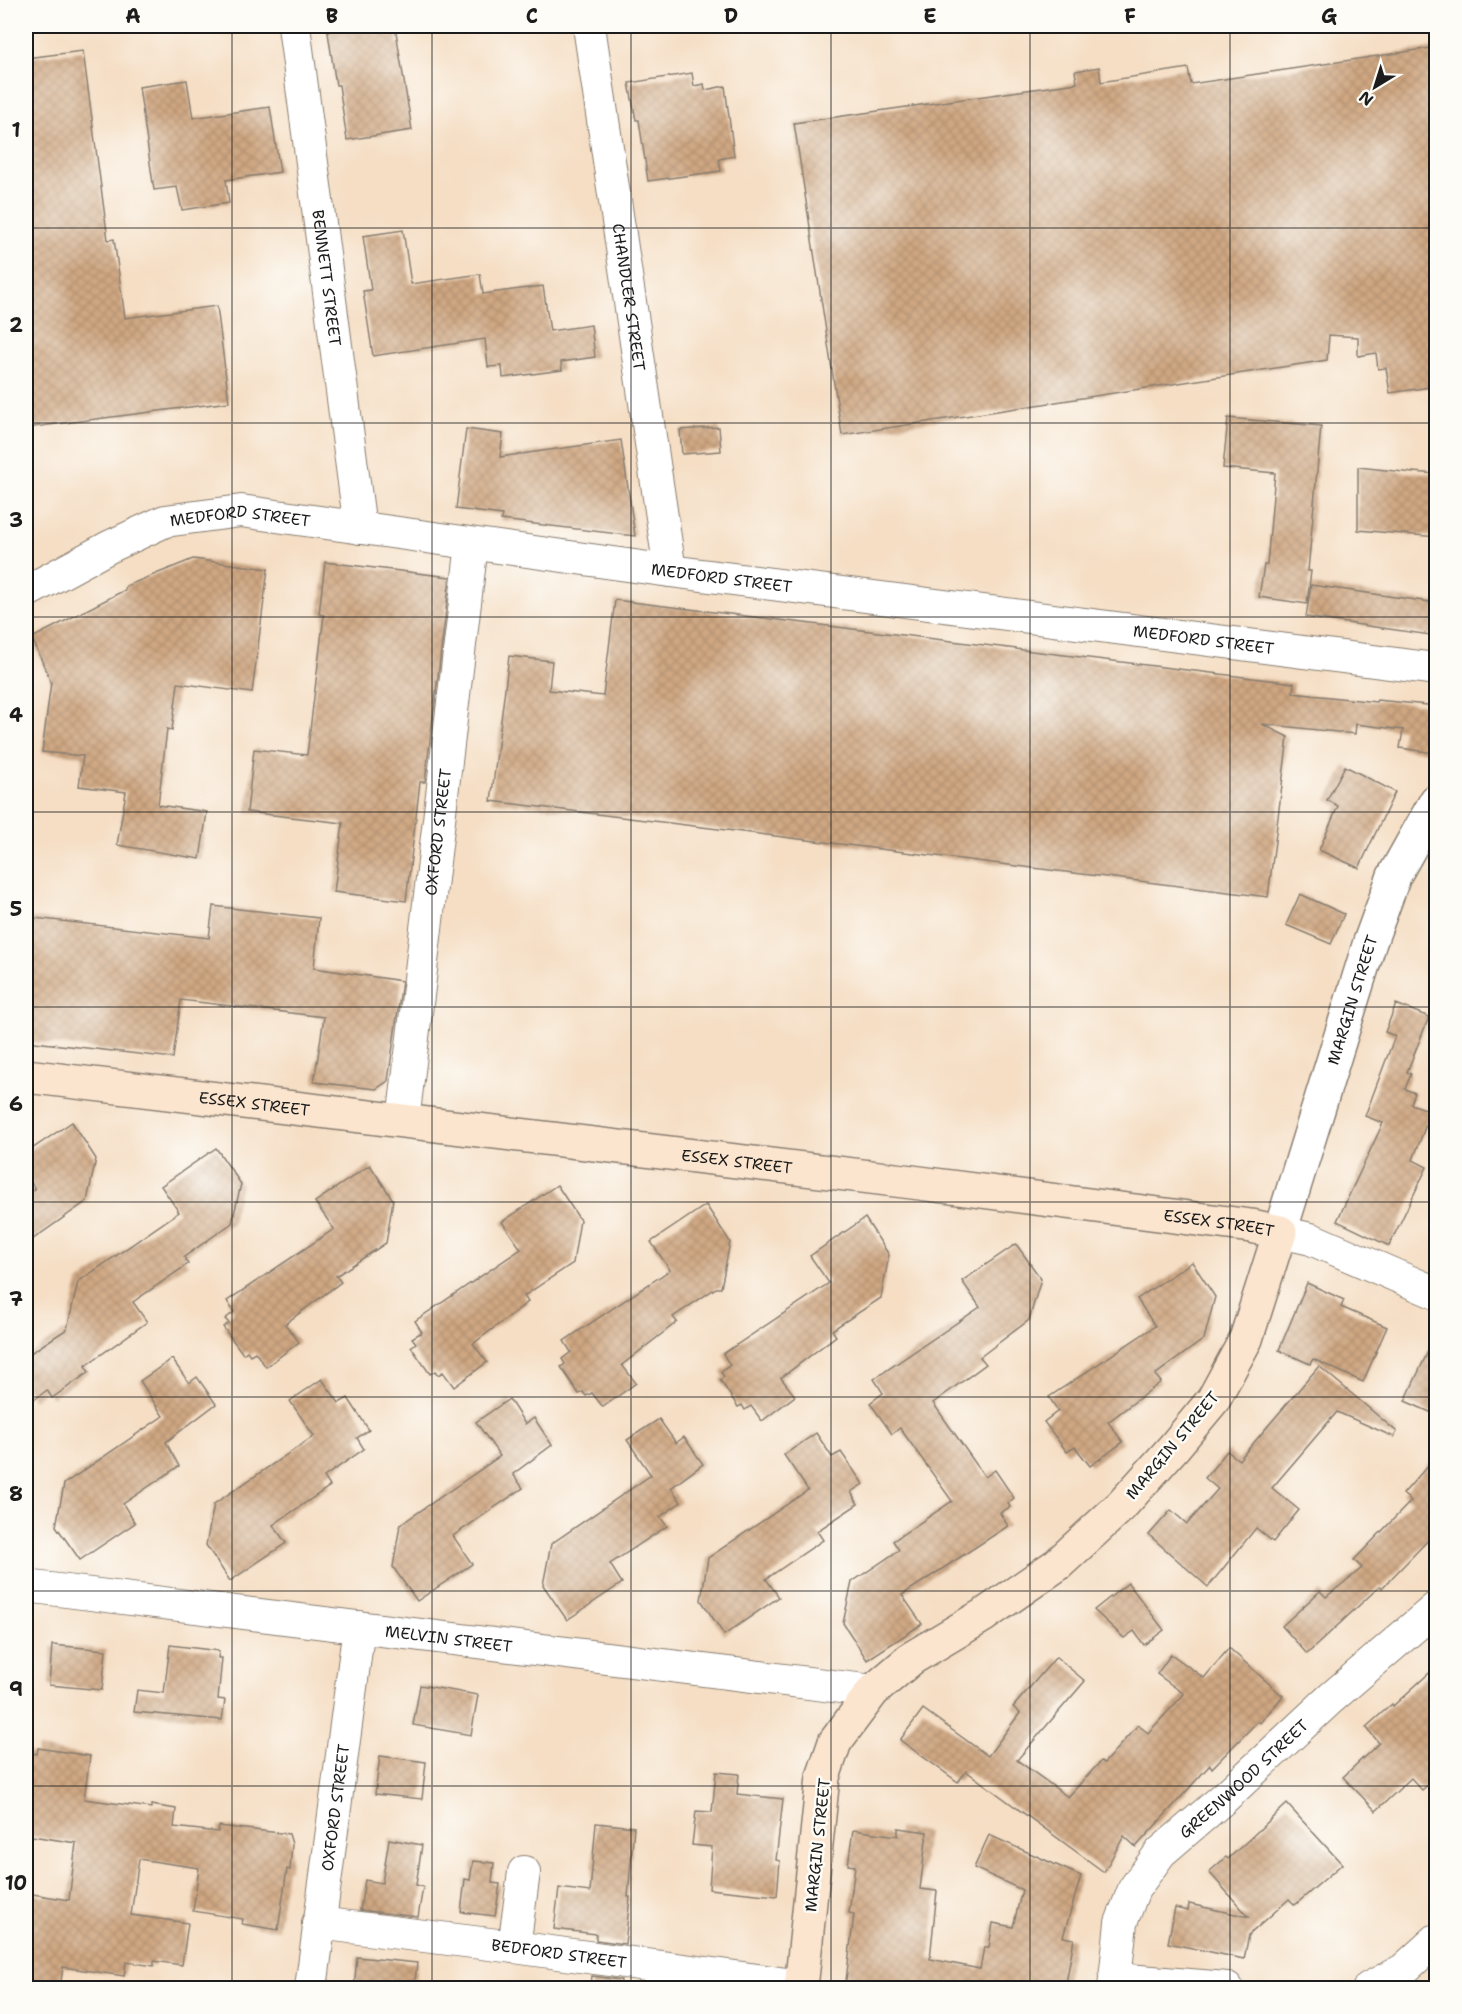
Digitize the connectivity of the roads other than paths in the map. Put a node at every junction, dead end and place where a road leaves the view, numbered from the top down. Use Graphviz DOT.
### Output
graph roads {
  1 [pos="294,26"];
  2 [pos="589,26"];
  3 [pos="360,528"];
  4 [pos="472,544"];
  5 [pos="670,571"];
  6 [pos="26,592"];
  7 [pos="1437,669"];
  8 [pos="1437,801"];
  9 [pos="26,1076"];
  10 [pos="403,1121"];
  11 [pos="1280,1232"];
  12 [pos="1437,1293"];
  13 [pos="26,1586"];
  14 [pos="1437,1608"];
  15 [pos="359,1627"];
  16 [pos="873,1691"];
  17 [pos="525,1872"];
  18 [pos="318,1923"];
  19 [pos="1437,1940"];
  20 [pos="514,1947"];
  21 [pos="1114,1984"];
  22 [pos="801,1987"];
  23 [pos="311,1989"];
  24 [pos="1227,1989"];
  25 [pos="1369,1989"];
  1 -- 3 [label="street, BENNETT STREET"];
  2 -- 5 [label="street, CHANDLER STREET"];
  3 -- 4 [label="street, MEDFORD STREET"];
  3 -- 6 [label="street, MEDFORD STREET"];
  4 -- 5 [label="street, MEDFORD STREET"];
  4 -- 10 [label="street, OXFORD STREET"];
  5 -- 7 [label="street, MEDFORD STREET"];
  8 -- 11 [label="street, MARGIN STREET"];
  9 -- 10 [label="main road, ESSEX STREET"];
  10 -- 11 [label="main road, ESSEX STREET"];
  11 -- 12 [label="street, ESSEX STREET"];
  11 -- 16 [label="main road, MARGIN STREET"];
  13 -- 15 [label="street, MELVIN STREET"];
  14 -- 21 [label="street, GREENWOOD STREET"];
  15 -- 16 [label="street, MELVIN STREET"];
  15 -- 18 [label="street, OXFORD STREET"];
  16 -- 22 [label="main road, MARGIN STREET"];
  17 -- 20 [label="street"];
  18 -- 20 [label="street, BEDFORD STREET"];
  18 -- 23 [label="street, OXFORD STREET"];
  19 -- 25 [label="street"];
  20 -- 22 [label="street, BEDFORD STREET"];
  21 -- 24 [label="street"];
}
